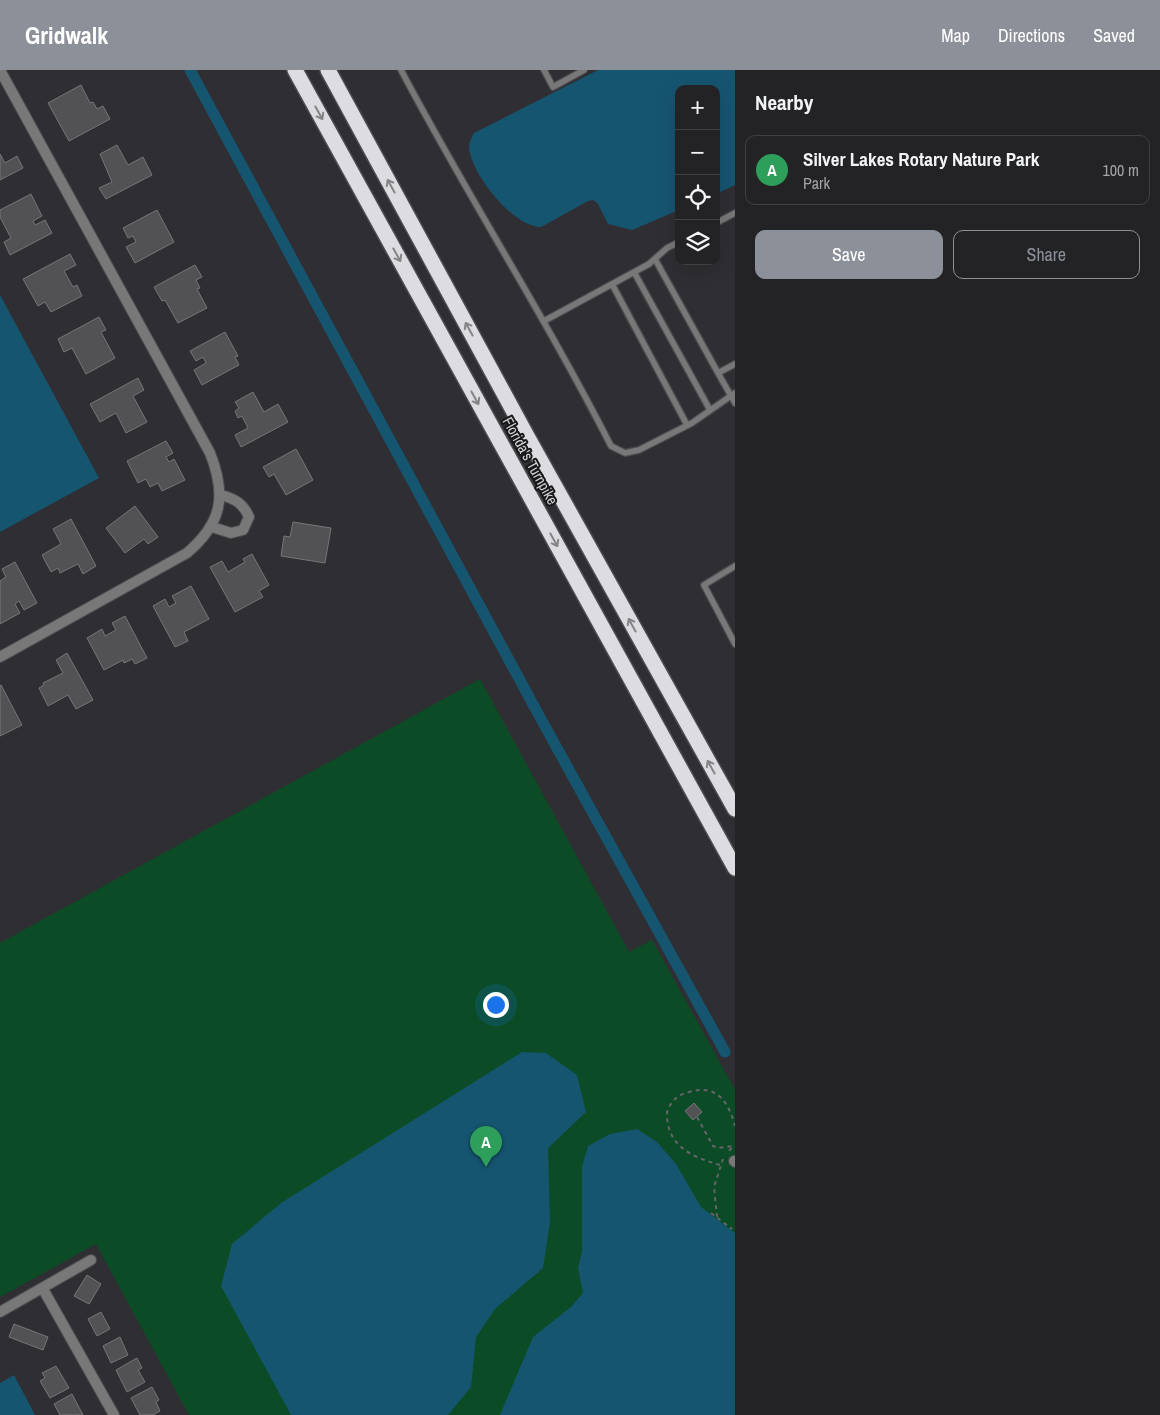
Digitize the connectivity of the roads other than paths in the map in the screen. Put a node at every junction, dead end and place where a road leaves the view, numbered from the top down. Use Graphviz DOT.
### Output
graph roads {
  1 [pos="0,70"];
  2 [pos="296,70"];
  3 [pos="328,70"];
  4 [pos="401,70"];
  5 [pos="544,70"];
  6 [pos="584,70"];
  7 [pos="735,213"];
  8 [pos="720,221"];
  9 [pos="675,245"];
  10 [pos="655,259"];
  11 [pos="634,272"];
  12 [pos="612,284"];
  13 [pos="544,321"];
  14 [pos="735,364"];
  15 [pos="718,373"];
  16 [pos="733,394"];
  17 [pos="735,403"];
  18 [pos="710,410"];
  19 [pos="687,425"];
  20 [pos="221,495"];
  21 [pos="212,527"];
  22 [pos="735,566"];
  23 [pos="735,644"];
  24 [pos="0,657"];
  25 [pos="735,809"];
  26 [pos="735,868"];
  27 [pos="91,1260"];
  28 [pos="43,1289"];
  29 [pos="0,1312"];
  30 [pos="114,1415"];
  1 -- 20 [label="street"];
  2 -- 26 [label="highway, Florida's Turnpike, one-way"];
  25 -- 3 [label="highway, Florida's Turnpike, one-way"];
  4 -- 13 [label="lane"];
  5 -- 6 [label="lane"];
  7 -- 8 [label="lane"];
  9 -- 10 [label="lane"];
  10 -- 11 [label="lane"];
  10 -- 15 [label="lane"];
  11 -- 12 [label="lane"];
  11 -- 18 [label="lane"];
  12 -- 13 [label="lane"];
  12 -- 19 [label="lane"];
  13 -- 19 [label="lane"];
  14 -- 15 [label="lane"];
  15 -- 16 [label="lane"];
  16 -- 17 [label="lane"];
  16 -- 18 [label="lane"];
  18 -- 19 [label="lane"];
  20 -- 21 [label="street"];
  20 -- 21 [label="street"];
  21 -- 24 [label="street"];
  22 -- 23 [label="lane"];
  27 -- 28 [label="street"];
  28 -- 29 [label="street"];
  28 -- 30 [label="street"];
}
